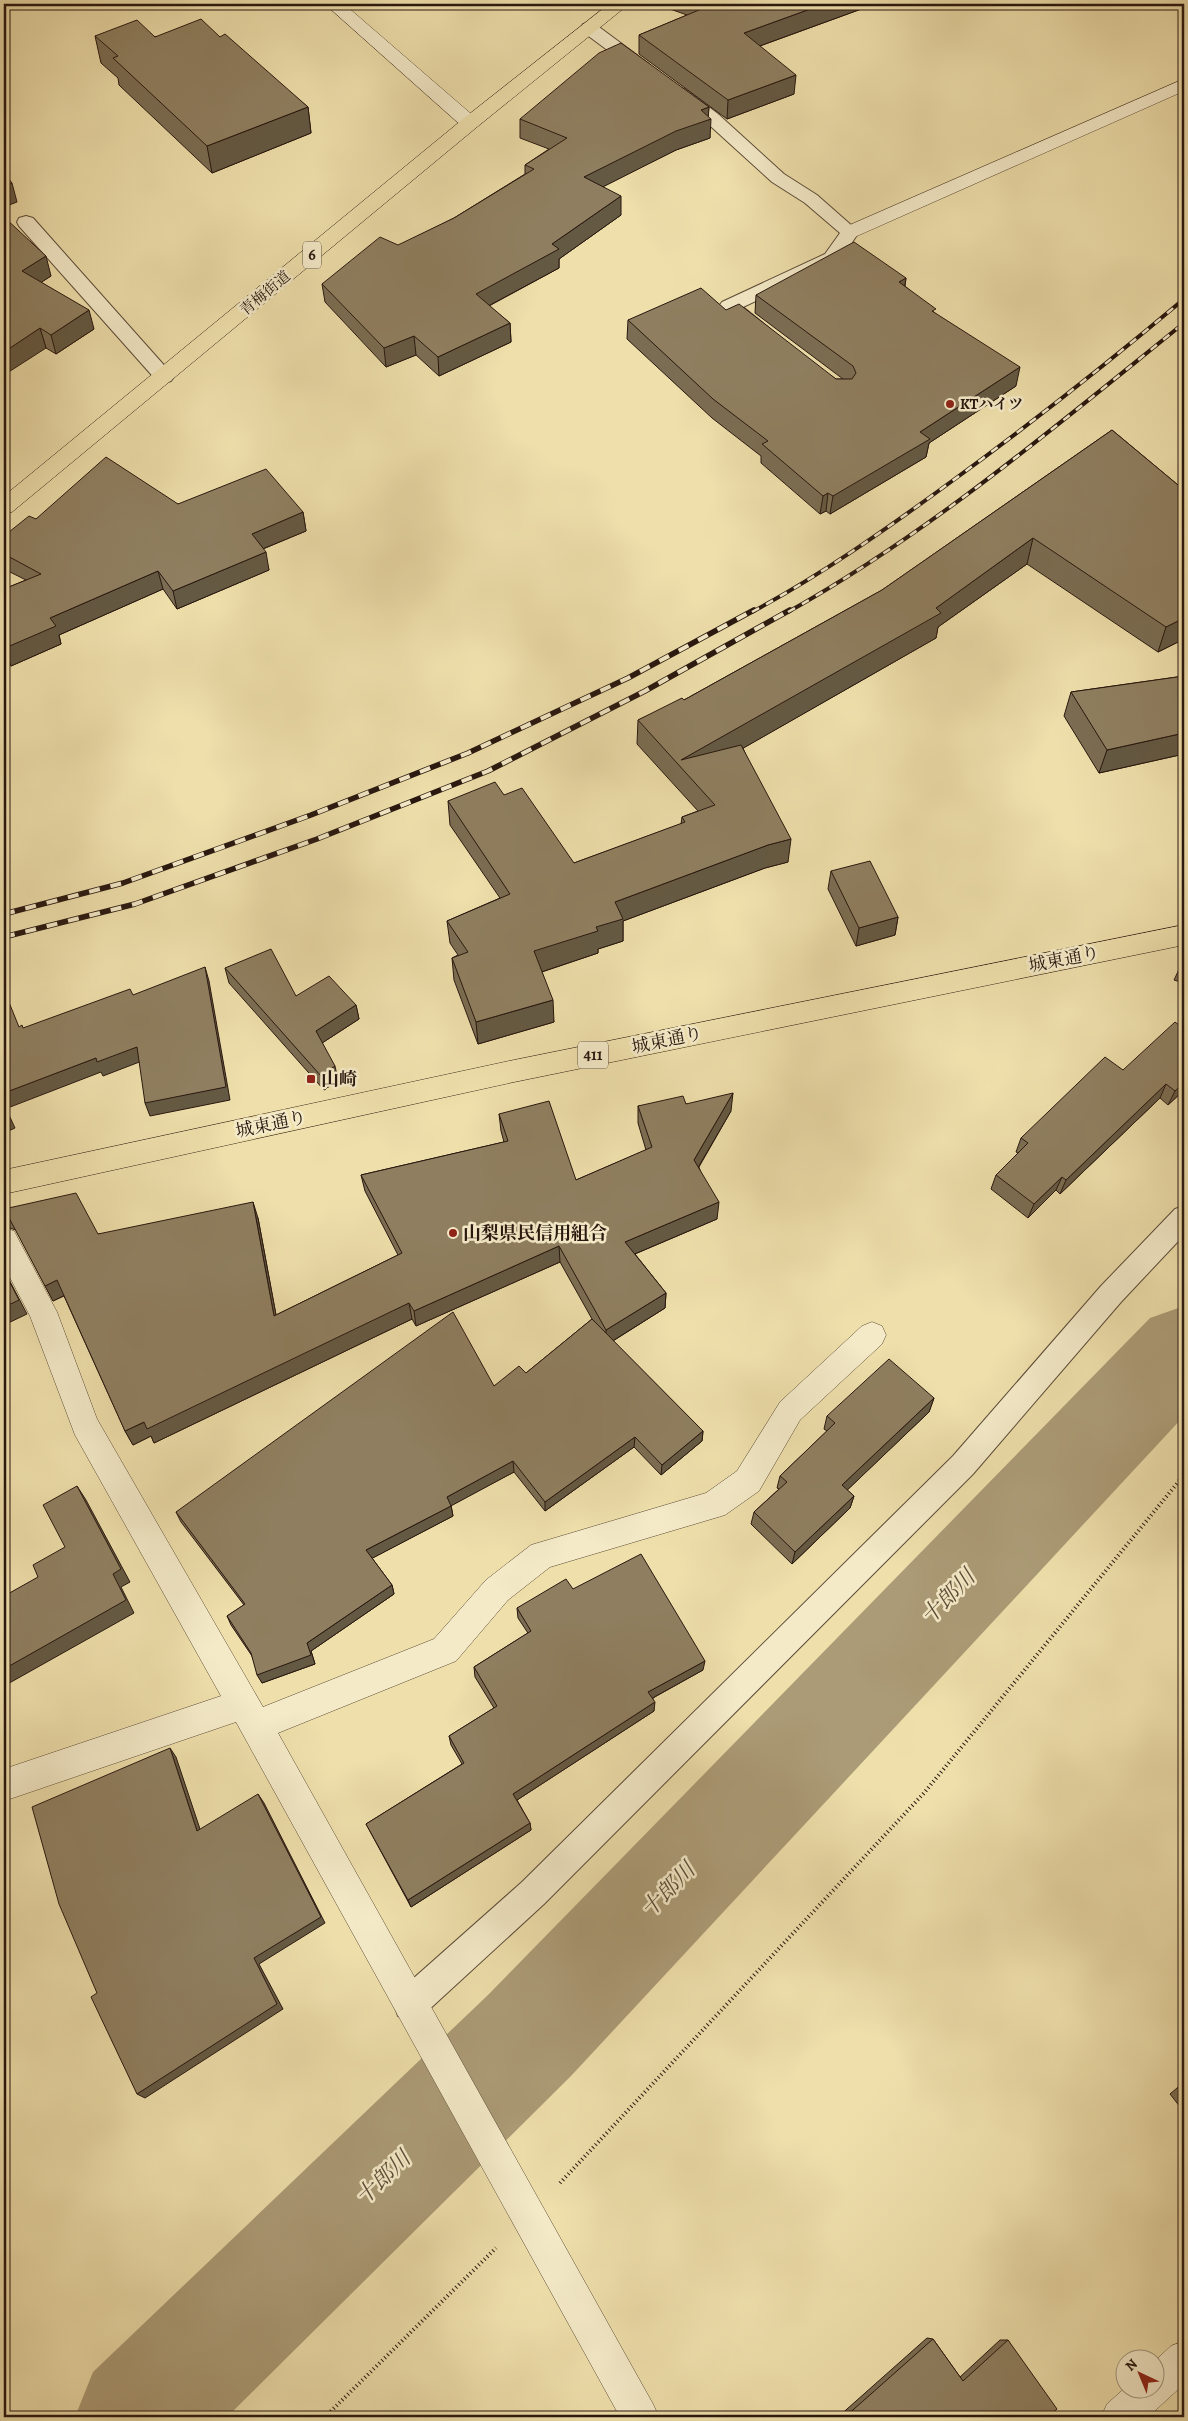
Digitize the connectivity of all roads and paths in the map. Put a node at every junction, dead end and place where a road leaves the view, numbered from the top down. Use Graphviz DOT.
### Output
graph roads {
  1 [pos="334,4"];
  2 [pos="620,4"];
  3 [pos="589,28"];
  4 [pos="1184,84"];
  5 [pos="470,123"];
  6 [pos="26,222"];
  7 [pos="850,232"];
  8 [pos="774,340"];
  9 [pos="164,377"];
  10 [pos="4,507"];
  11 [pos="1184,935"];
  12 [pos="4,1182"];
  13 [pos="1184,1216"];
  14 [pos="4,1240"];
  15 [pos="872,1335"];
  16 [pos="1184,1475"];
  17 [pos="250,1715"];
  18 [pos="4,1785"];
  19 [pos="410,2004"];
  20 [pos="527,2218"];
  21 [pos="1184,2359"];
  22 [pos="1166,2376"];
  23 [pos="1141,2398"];
  24 [pos="325,2417"];
  25 [pos="640,2417"];
  26 [pos="1120,2417"];
  1 -- 5 [label="street"];
  2 -- 3 [label="main road, 青梅街道 / 6"];
  3 -- 5 [label="main road, 青梅街道 / 6"];
  3 -- 7 [label="lane"];
  4 -- 7 [label="street"];
  5 -- 9 [label="main road, 青梅街道 / 6"];
  6 -- 9 [label="lane"];
  7 -- 8 [label="lane"];
  9 -- 10 [label="main road, 青梅街道 / 6"];
  11 -- 12 [label="main road, 城東通り / 411"];
  13 -- 19 [label="lane"];
  14 -- 17 [label="street"];
  15 -- 17 [label="street"];
  16 -- 20 [label="path"];
  17 -- 18 [label="street"];
  17 -- 19 [label="street"];
  19 -- 20 [label="street"];
  20 -- 24 [label="path"];
  20 -- 25 [label="street"];
  21 -- 22 [label="street"];
  23 -- 26 [label="street"];
}
